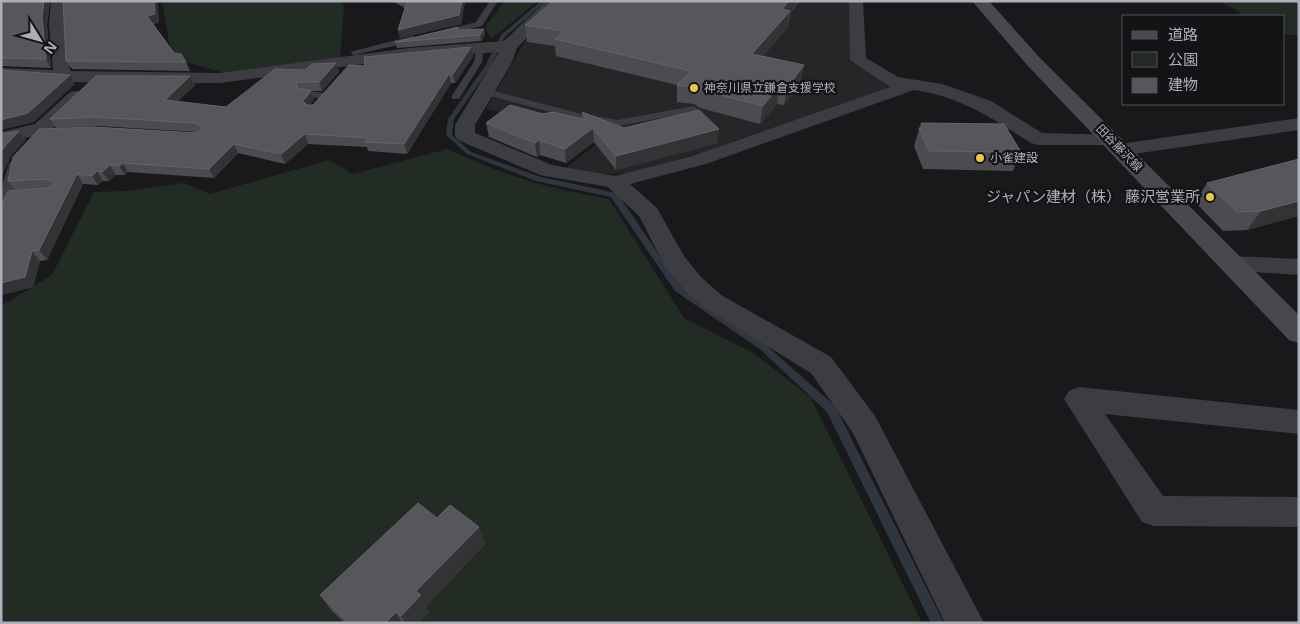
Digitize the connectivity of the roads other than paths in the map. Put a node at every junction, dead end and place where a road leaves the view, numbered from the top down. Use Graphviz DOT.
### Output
graph roads {
  1 [pos="58,1"];
  2 [pos="494,1"];
  3 [pos="555,1"];
  4 [pos="856,1"];
  5 [pos="981,2"];
  6 [pos="431,35"];
  7 [pos="421,37"];
  8 [pos="509,46"];
  9 [pos="480,48"];
  10 [pos="354,53"];
  11 [pos="2,74"];
  12 [pos="345,74"];
  13 [pos="62,75"];
  14 [pos="95,78"];
  15 [pos="909,86"];
  16 [pos="486,92"];
  17 [pos="305,94"];
  18 [pos="326,96"];
  19 [pos="456,96"];
  20 [pos="693,109"];
  21 [pos="1299,124"];
  22 [pos="45,131"];
  23 [pos="1,138"];
  24 [pos="1116,145"];
  25 [pos="615,182"];
  26 [pos="1,215"];
  27 [pos="1232,264"];
  28 [pos="1299,267"];
  29 [pos="1299,333"];
  30 [pos="1299,422"];
  31 [pos="1299,512"];
  32 [pos="965,623"];
  1 -- 13 [label="street"];
  2 -- 6 [label="lane"];
  3 -- 8 [label="street"];
  4 -- 15 [label="street"];
  5 -- 24 [label="main road, 田谷藤沢線"];
  7 -- 10 [label="lane"];
  8 -- 9 [label="street"];
  8 -- 16 [label="street"];
  9 -- 10 [label="street"];
  9 -- 19 [label="lane"];
  10 -- 12 [label="lane"];
  10 -- 14 [label="street"];
  11 -- 13 [label="street"];
  13 -- 14 [label="street"];
  14 -- 22 [label="street"];
  15 -- 24 [label="street"];
  15 -- 25 [label="street"];
  16 -- 20 [label="lane"];
  16 -- 25 [label="street"];
  17 -- 18 [label="lane"];
  21 -- 24 [label="street"];
  22 -- 23 [label="street"];
  22 -- 26 [label="lane"];
  24 -- 27 [label="main road, 田谷藤沢線"];
  25 -- 32 [label="street"];
  27 -- 28 [label="street"];
  27 -- 29 [label="main road, 田谷藤沢線"];
  30 -- 31 [label="street"];
}
